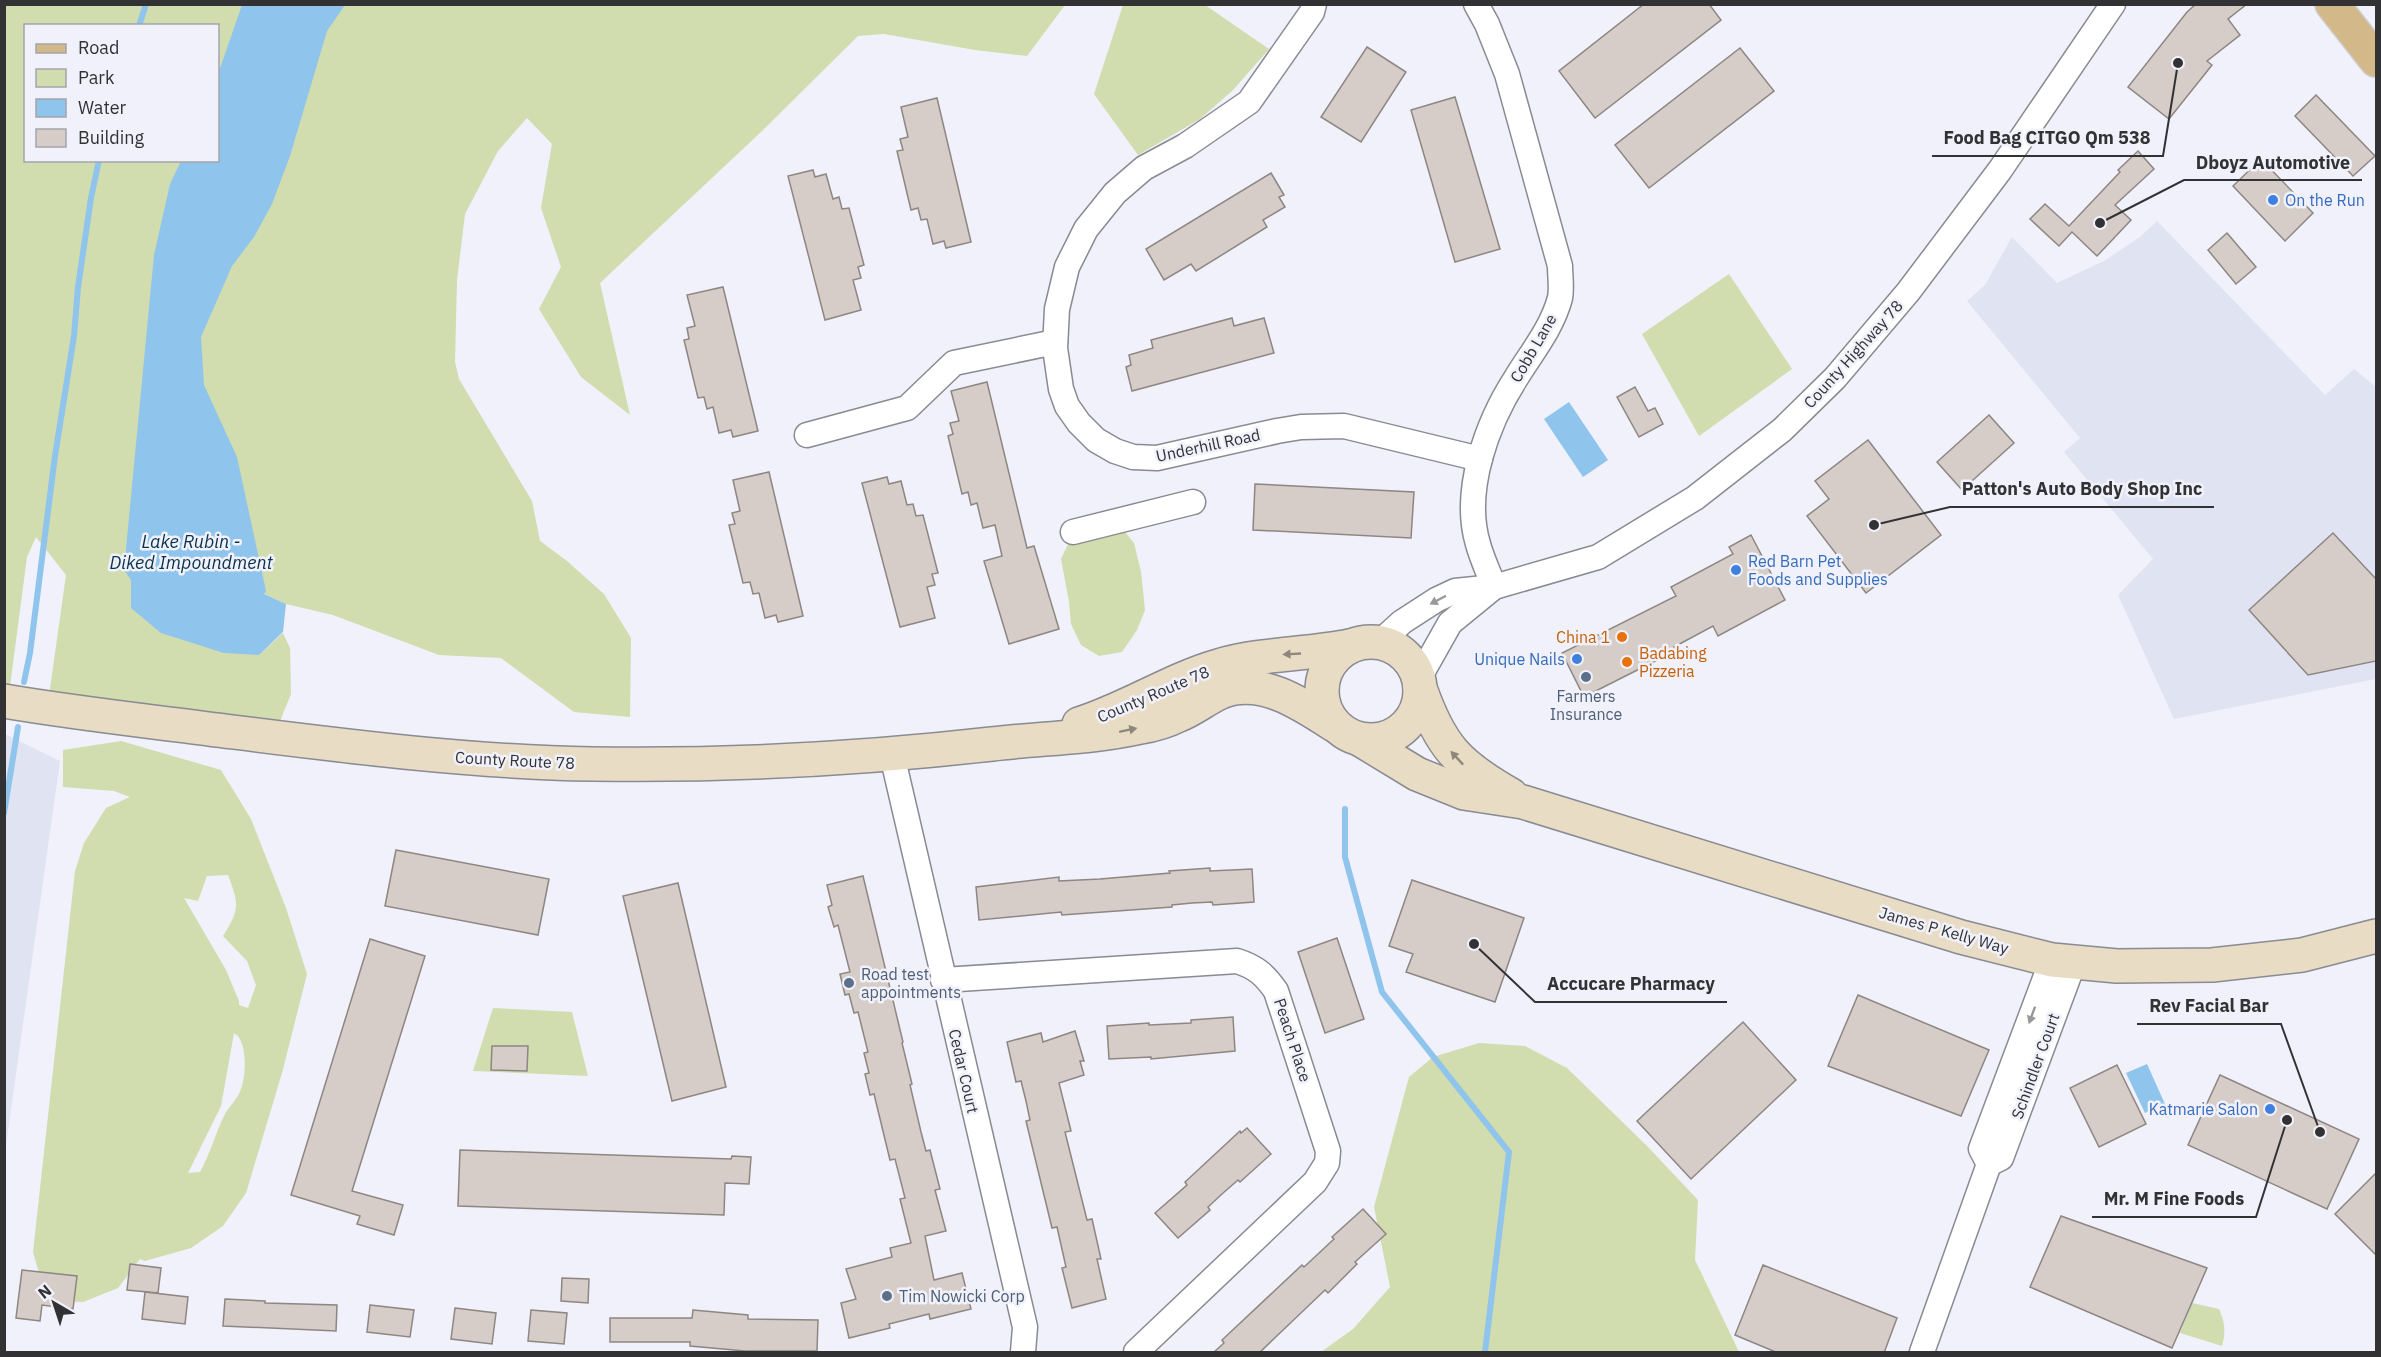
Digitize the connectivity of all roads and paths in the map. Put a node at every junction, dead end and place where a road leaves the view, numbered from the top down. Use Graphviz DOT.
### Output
graph roads {
  1 [pos="1314,4"];
  2 [pos="1476,4"];
  3 [pos="2113,4"];
  4 [pos="2332,4"];
  5 [pos="2376,60"];
  6 [pos="1055,342"];
  7 [pos="807,435"];
  8 [pos="1480,459"];
  9 [pos="1193,502"];
  10 [pos="1073,532"];
  11 [pos="1494,587"];
  12 [pos="1365,644"];
  13 [pos="1419,683"];
  14 [pos="4,701"];
  15 [pos="1347,733"];
  16 [pos="1028,740"];
  17 [pos="891,755"];
  18 [pos="1522,802"];
  19 [pos="2376,936"];
  20 [pos="2063,961"];
  21 [pos="943,980"];
  22 [pos="1023,1353"];
  23 [pos="1136,1353"];
  24 [pos="1922,1353"];
  1 -- 6 [label="street, Underhill Road"];
  2 -- 8 [label="street, Cobb Lane"];
  3 -- 11 [label="street, County Highway 78"];
  4 -- 5 [label="main road"];
  6 -- 7 [label="street"];
  6 -- 8 [label="street, Underhill Road"];
  8 -- 11 [label="street, Cobb Lane"];
  9 -- 10 [label="street"];
  11 -- 12 [label="street, County Highway 78, one-way"];
  11 -- 13 [label="street, County Highway 78"];
  12 -- 13 [label="street"];
  12 -- 15 [label="street"];
  12 -- 16 [label="street, County Route 78, one-way"];
  13 -- 15 [label="street"];
  18 -- 13 [label="street, James P Kelly Way, one-way"];
  14 -- 17 [label="street, County Route 78"];
  16 -- 15 [label="street, County Route 78, one-way"];
  15 -- 18 [label="street, James P Kelly Way"];
  16 -- 17 [label="street, County Route 78"];
  17 -- 21 [label="street, Cedar Court"];
  18 -- 20 [label="street, James P Kelly Way"];
  19 -- 20 [label="street, James P Kelly Way"];
  20 -- 24 [label="street, Schindler Court"];
  21 -- 22 [label="street, Cedar Court"];
  21 -- 23 [label="street, Peach Place"];
}
